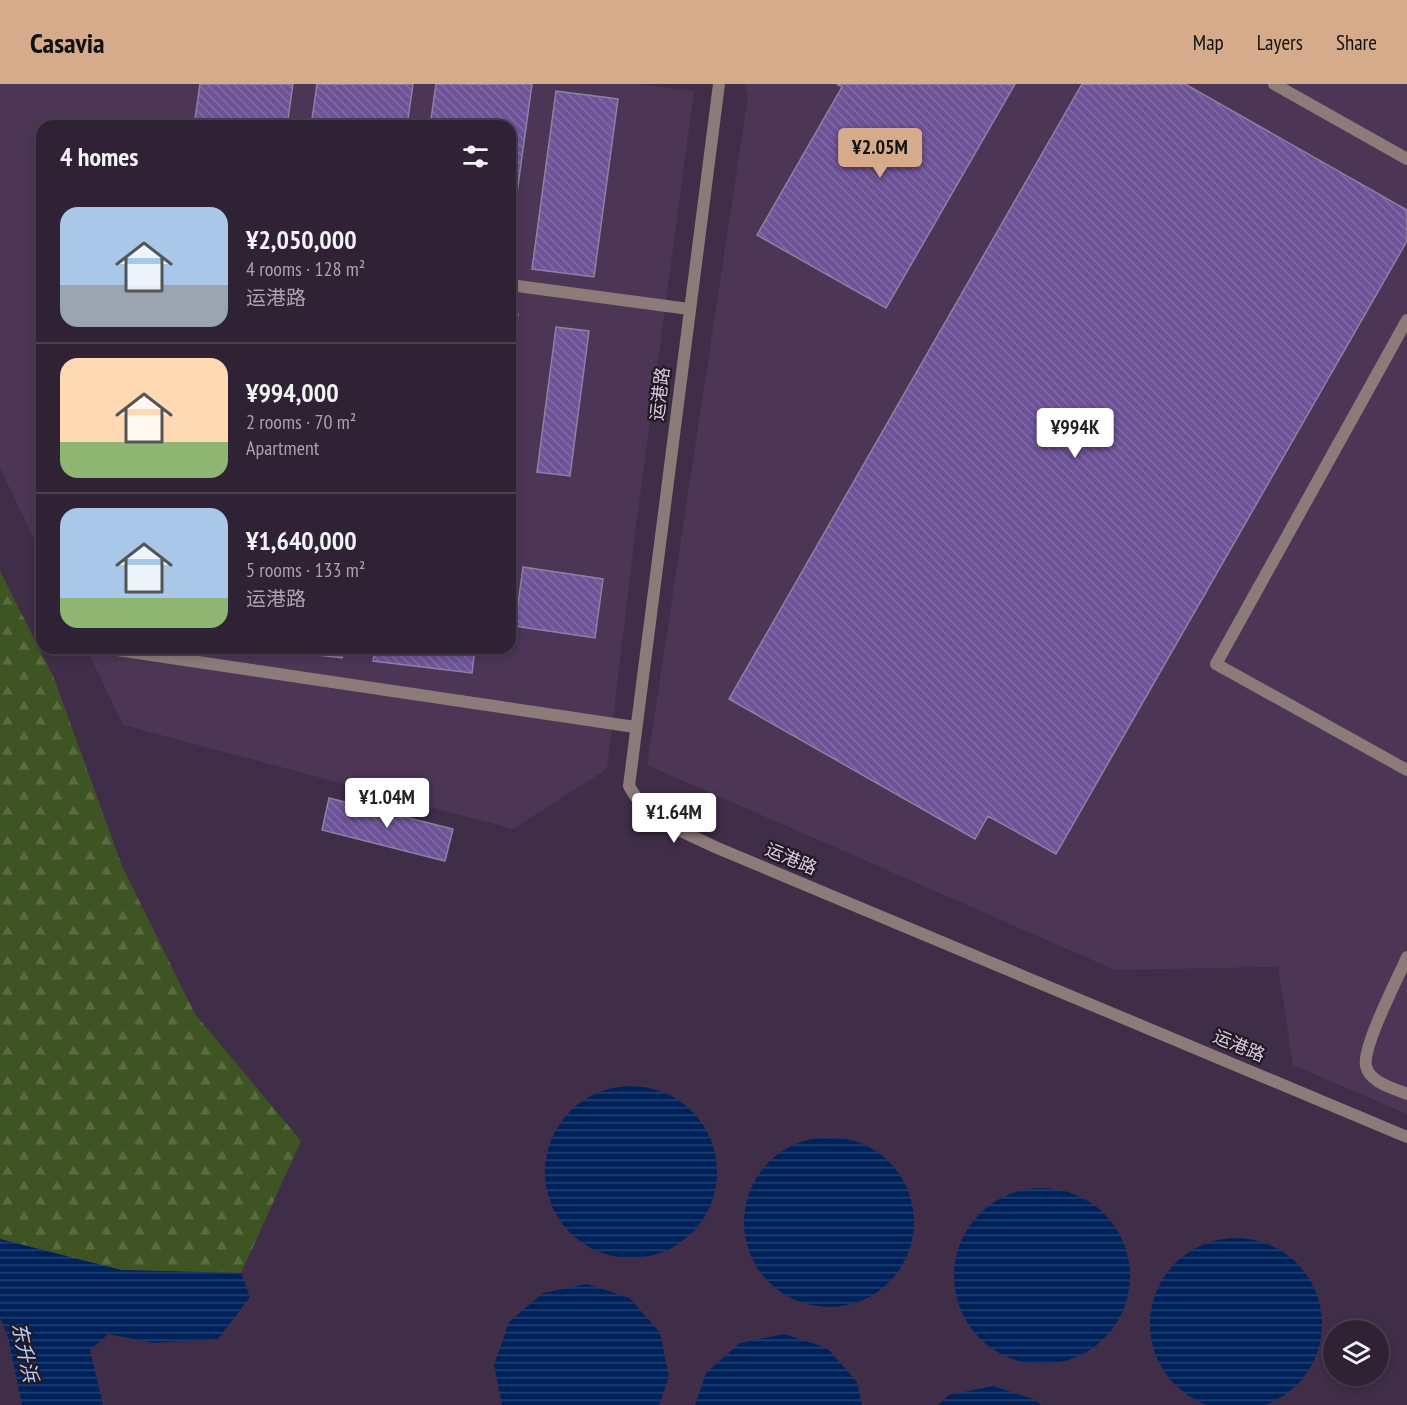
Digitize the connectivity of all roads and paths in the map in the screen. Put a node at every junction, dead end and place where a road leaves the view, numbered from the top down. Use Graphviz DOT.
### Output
graph roads {
  1 [pos="719,84"];
  2 [pos="1274,84"];
  3 [pos="1407,159"];
  4 [pos="516,286"];
  5 [pos="689,309"];
  6 [pos="1407,320"];
  7 [pos="144,654"];
  8 [pos="635,727"];
  9 [pos="1407,770"];
  10 [pos="1407,957"];
  11 [pos="1407,1094"];
  12 [pos="1407,1137"];
  1 -- 5 [label="street, 运港路"];
  2 -- 3 [label="street"];
  4 -- 5 [label="street"];
  5 -- 8 [label="street, 运港路"];
  6 -- 9 [label="street"];
  7 -- 8 [label="street"];
  8 -- 12 [label="street, 运港路"];
  10 -- 11 [label="street"];
}
